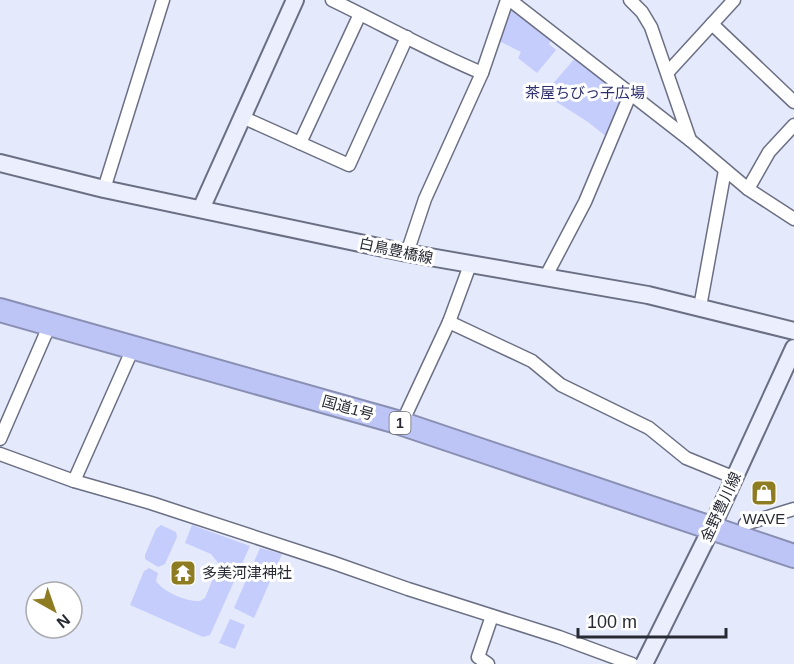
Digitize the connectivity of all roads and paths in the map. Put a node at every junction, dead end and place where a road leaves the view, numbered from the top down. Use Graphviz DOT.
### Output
graph roads {
  1 [pos="163,0"];
  2 [pos="295,0"];
  3 [pos="332,0"];
  4 [pos="509,0"];
  5 [pos="630,0"];
  6 [pos="734,0"];
  7 [pos="360,14"];
  8 [pos="712,24"];
  9 [pos="406,36"];
  10 [pos="668,72"];
  11 [pos="482,73"];
  12 [pos="630,95"];
  13 [pos="794,102"];
  14 [pos="242,117"];
  15 [pos="794,125"];
  16 [pos="690,140"];
  17 [pos="300,143"];
  18 [pos="0,163"];
  19 [pos="725,170"];
  20 [pos="104,189"];
  21 [pos="748,189"];
  22 [pos="201,209"];
  23 [pos="794,219"];
  24 [pos="407,253"];
  25 [pos="470,266"];
  26 [pos="545,278"];
  27 [pos="0,300"];
  28 [pos="700,307"];
  29 [pos="0,310"];
  30 [pos="449,322"];
  31 [pos="50,324"];
  32 [pos="794,331"];
  33 [pos="134,346"];
  34 [pos="794,348"];
  35 [pos="407,412"];
  36 [pos="0,439"];
  37 [pos="0,454"];
  38 [pos="735,478"];
  39 [pos="74,482"];
  40 [pos="794,509"];
  41 [pos="715,522"];
  42 [pos="745,524"];
  43 [pos="794,541"];
  44 [pos="794,556"];
  45 [pos="492,616"];
  46 [pos="488,664"];
  47 [pos="632,664"];
  48 [pos="644,664"];
  1 -- 20 [label="street"];
  2 -- 14 [label="main road"];
  3 -- 7 [label="street"];
  4 -- 11 [label="street"];
  4 -- 12 [label="street"];
  5 -- 10 [label="street"];
  6 -- 8 [label="street"];
  7 -- 9 [label="street"];
  7 -- 17 [label="street"];
  8 -- 10 [label="street"];
  8 -- 13 [label="street"];
  9 -- 11 [label="street"];
  9 -- 17 [label="street"];
  10 -- 16 [label="street"];
  11 -- 24 [label="street"];
  12 -- 16 [label="street"];
  12 -- 26 [label="street"];
  14 -- 17 [label="street"];
  14 -- 22 [label="main road"];
  15 -- 21 [label="street"];
  16 -- 19 [label="street"];
  18 -- 20 [label="main road, 白鳥豊橋線"];
  19 -- 21 [label="street"];
  19 -- 28 [label="street"];
  20 -- 22 [label="main road, 白鳥豊橋線"];
  21 -- 23 [label="street"];
  22 -- 24 [label="main road, 白鳥豊橋線"];
  24 -- 25 [label="main road, 白鳥豊橋線"];
  25 -- 26 [label="main road, 白鳥豊橋線"];
  25 -- 30 [label="street"];
  26 -- 28 [label="main road, 白鳥豊橋線"];
  27 -- 35 [label="highway, 国道1号 / 1"];
  28 -- 32 [label="main road, 白鳥豊橋線"];
  29 -- 31 [label="highway, 国道1号 / 1"];
  30 -- 35 [label="street"];
  30 -- 38 [label="street"];
  31 -- 33 [label="highway, 国道1号 / 1"];
  31 -- 36 [label="street"];
  33 -- 39 [label="street"];
  33 -- 41 [label="highway, 国道1号 / 1"];
  34 -- 38 [label="main road, 金野豊川線"];
  35 -- 41 [label="highway, 国道1号 / 1"];
  37 -- 39 [label="street"];
  38 -- 41 [label="main road, 金野豊川線"];
  39 -- 45 [label="street"];
  40 -- 42 [label="street"];
  41 -- 42 [label="highway, 国道1号 / 1"];
  41 -- 44 [label="highway, 国道1号 / 1"];
  41 -- 48 [label="main road, 金野豊川線"];
  42 -- 43 [label="highway, 国道1号 / 1"];
  45 -- 46 [label="street"];
  45 -- 47 [label="street"];
}
